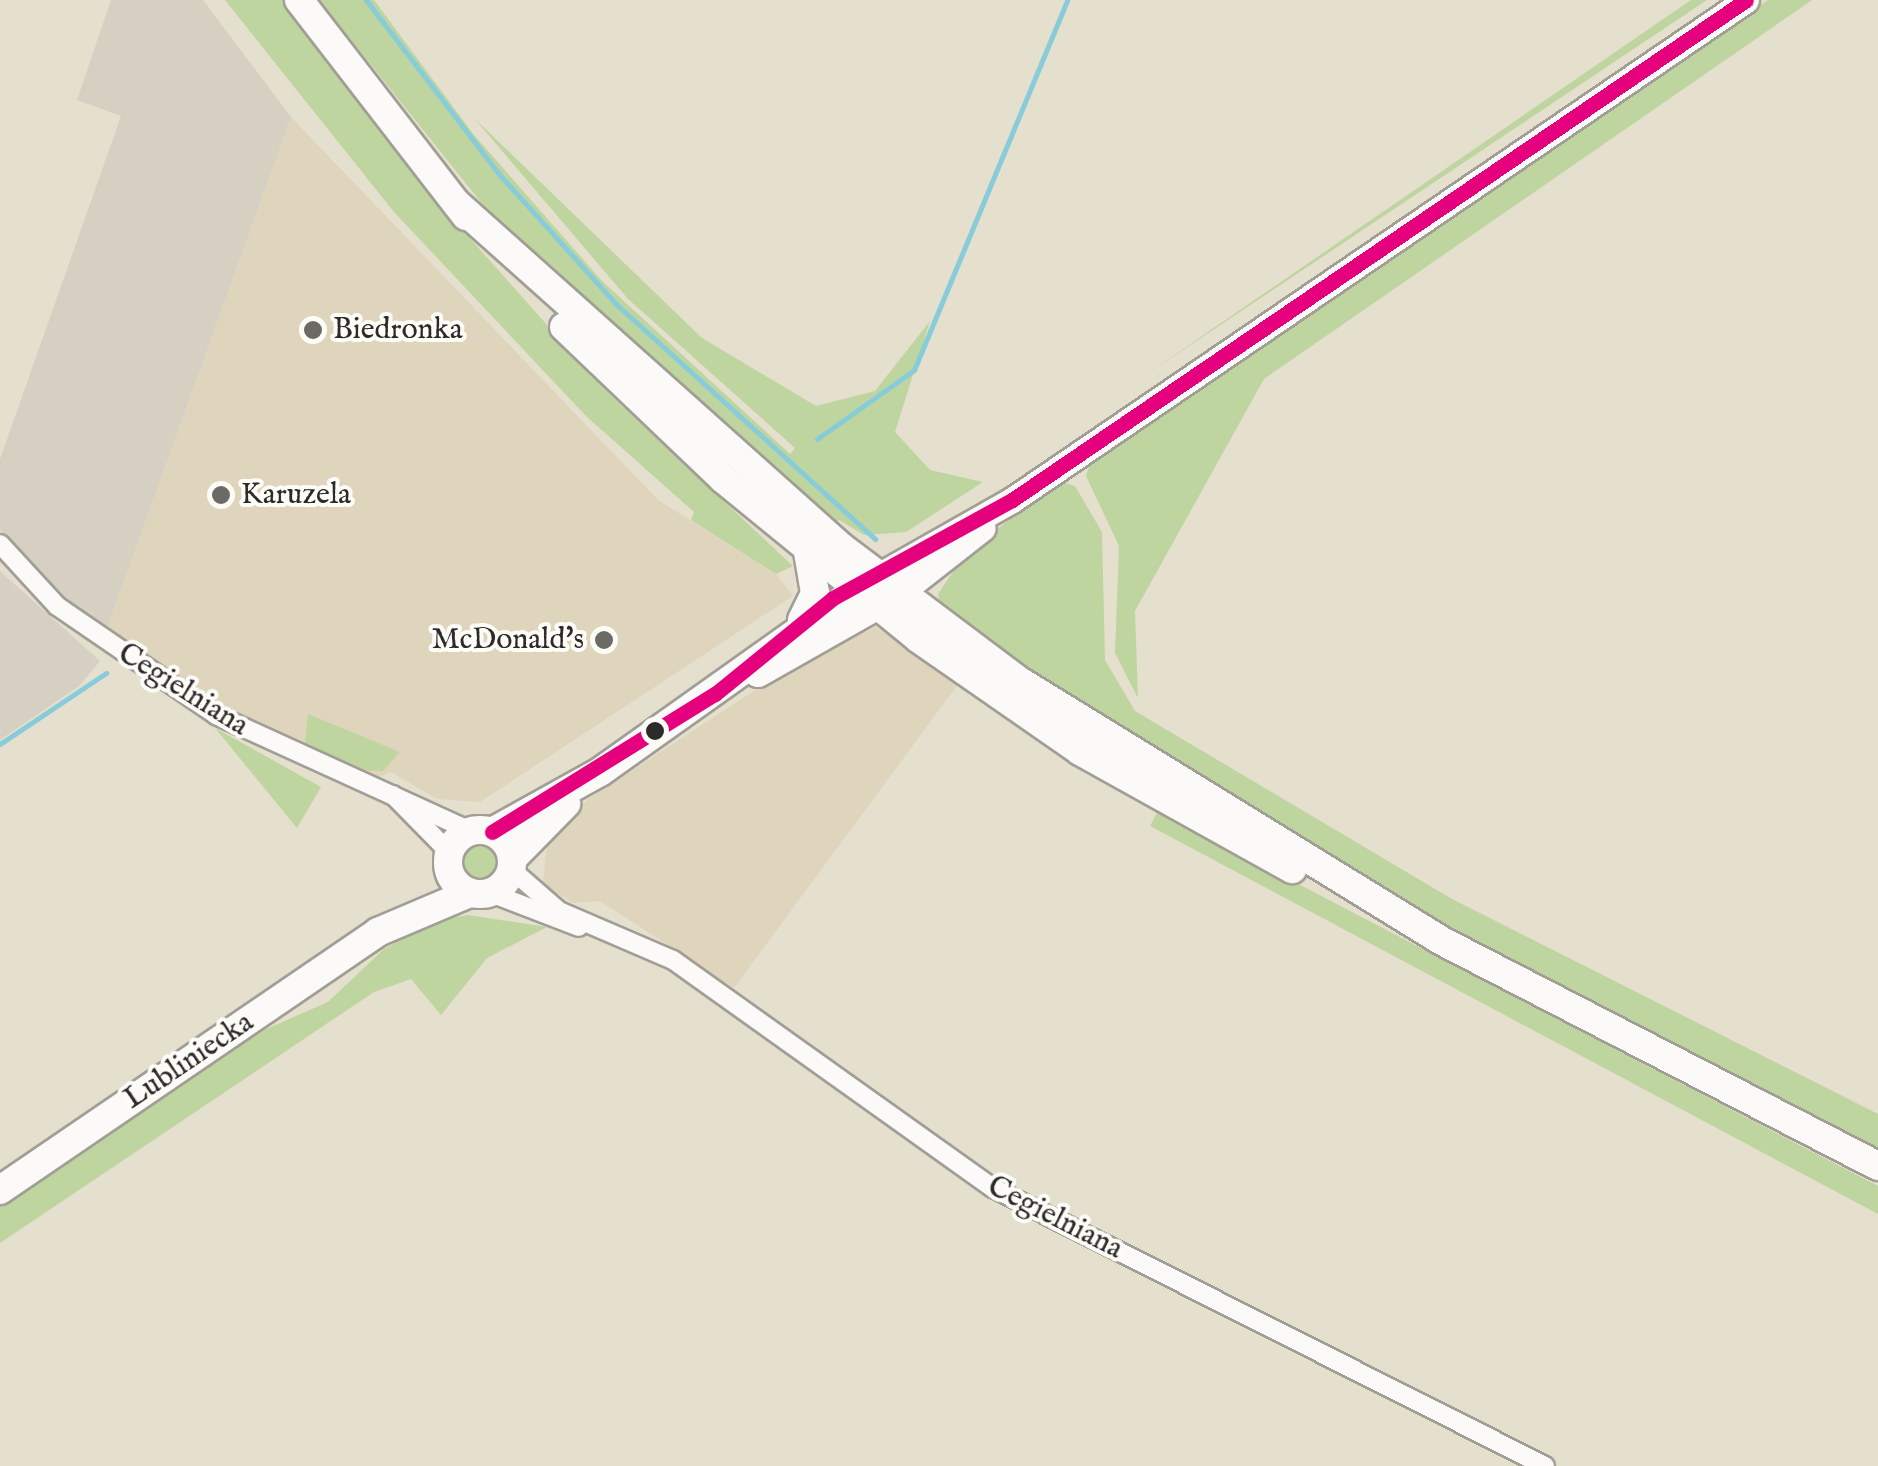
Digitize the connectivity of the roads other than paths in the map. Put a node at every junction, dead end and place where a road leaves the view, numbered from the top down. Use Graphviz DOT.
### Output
graph roads {
  1 [pos="298,0"];
  2 [pos="1746,0"];
  3 [pos="456,203"];
  4 [pos="0,544"];
  5 [pos="808,552"];
  6 [pos="889,584"];
  7 [pos="863,596"];
  8 [pos="802,620"];
  9 [pos="715,694"];
  10 [pos="600,772"];
  11 [pos="393,795"];
  12 [pos="482,831"];
  13 [pos="449,857"];
  14 [pos="512,864"];
  15 [pos="481,893"];
  16 [pos="594,927"];
  17 [pos="378,932"];
  18 [pos="1440,940"];
  19 [pos="1878,1166"];
  20 [pos="0,1190"];
  21 [pos="1545,1466"];
  1 -- 3 [label="main road"];
  2 -- 6 [label="main road"];
  3 -- 5 [label="main road"];
  3 -- 6 [label="main road"];
  4 -- 11 [label="street, Cegielniana"];
  5 -- 7 [label="main road"];
  5 -- 8 [label="main road"];
  6 -- 7 [label="main road"];
  6 -- 18 [label="main road"];
  7 -- 8 [label="main road"];
  7 -- 9 [label="main road"];
  7 -- 18 [label="main road"];
  8 -- 9 [label="main road"];
  9 -- 10 [label="main road"];
  10 -- 12 [label="main road, Lubliniecka"];
  10 -- 14 [label="main road"];
  11 -- 12 [label="street, Cegielniana"];
  11 -- 13 [label="street, Cegielniana"];
  12 -- 13 [label="main road, Lubliniecka"];
  12 -- 14 [label="main road"];
  13 -- 15 [label="main road"];
  13 -- 17 [label="main road, Lubliniecka"];
  14 -- 15 [label="main road"];
  14 -- 16 [label="street, Cegielniana"];
  15 -- 16 [label="street, Cegielniana"];
  15 -- 17 [label="main road, Lubliniecka"];
  16 -- 21 [label="street, Cegielniana"];
  17 -- 20 [label="main road, Lubliniecka"];
  18 -- 19 [label="main road"];
}
